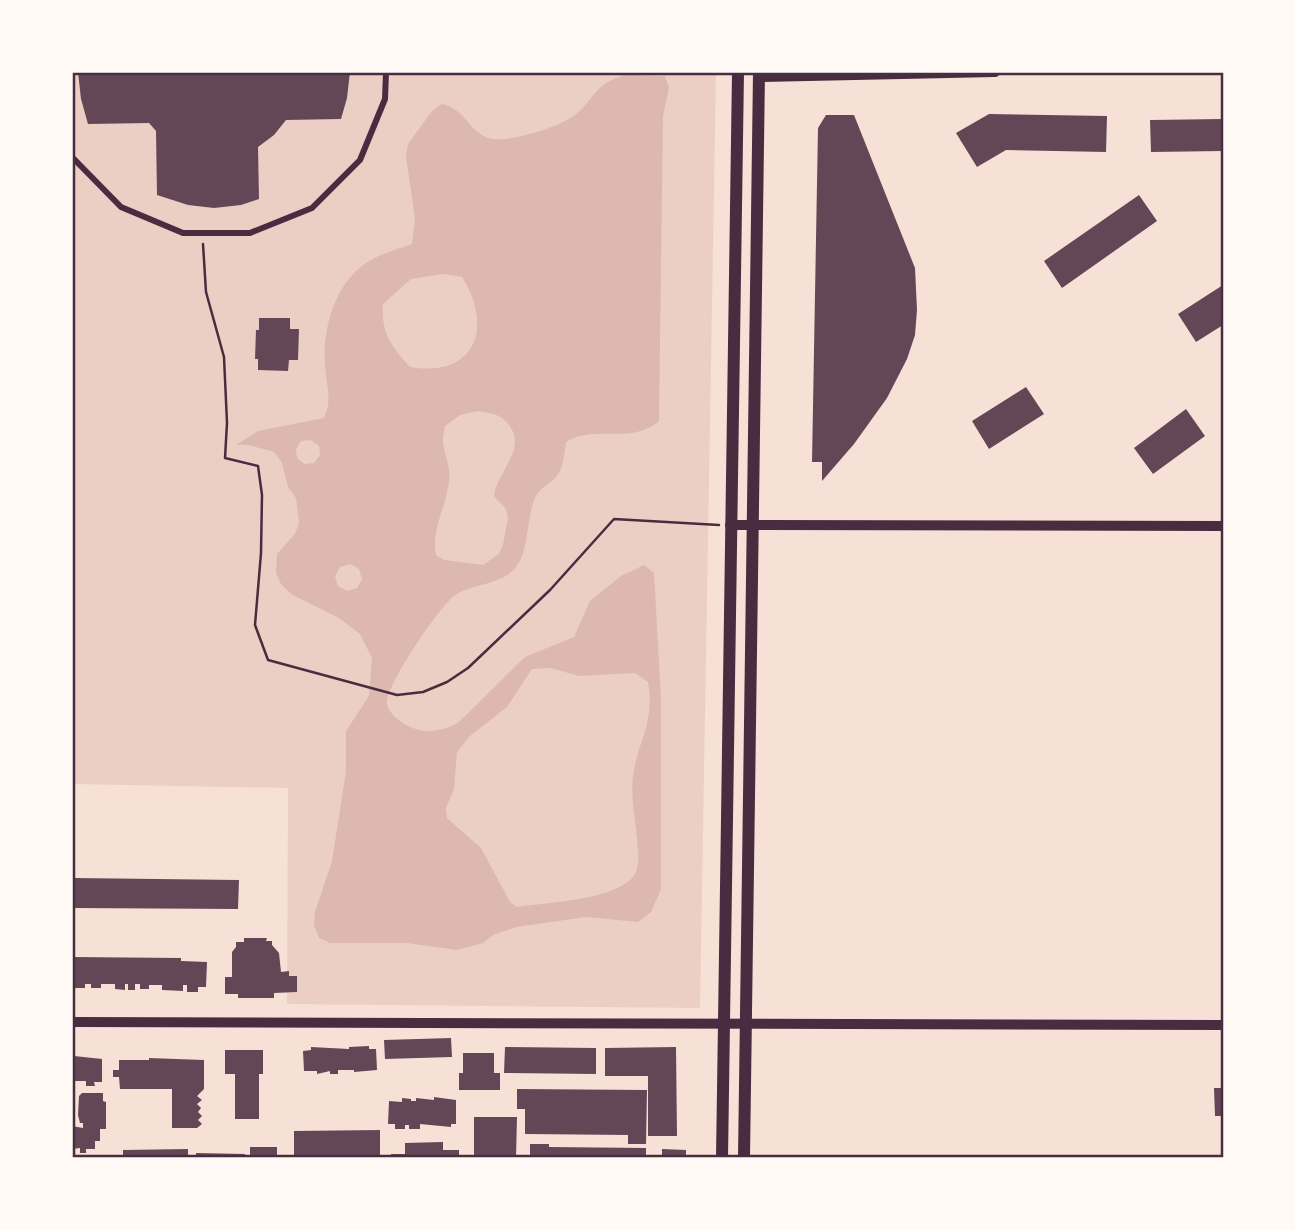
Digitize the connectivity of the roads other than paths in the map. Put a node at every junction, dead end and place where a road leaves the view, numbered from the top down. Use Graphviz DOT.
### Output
graph roads {
  1 [pos="386,72"];
  2 [pos="738,72"];
  3 [pos="995,72"];
  4 [pos="759,74"];
  5 [pos="72,156"];
  6 [pos="730,526"];
  7 [pos="752,526"];
  8 [pos="1223,526"];
  9 [pos="72,1021"];
  10 [pos="724,1023"];
  11 [pos="746,1023"];
  12 [pos="1223,1025"];
  13 [pos="722,1158"];
  14 [pos="744,1158"];
  1 -- 5 [label="street"];
  2 -- 6 [label="main road"];
  3 -- 4 [label="street"];
  4 -- 7 [label="main road"];
  6 -- 7 [label="street"];
  6 -- 10 [label="main road"];
  7 -- 8 [label="street"];
  7 -- 11 [label="main road"];
  9 -- 10 [label="street"];
  10 -- 11 [label="street"];
  10 -- 13 [label="main road"];
  11 -- 12 [label="street"];
  11 -- 14 [label="main road"];
}
